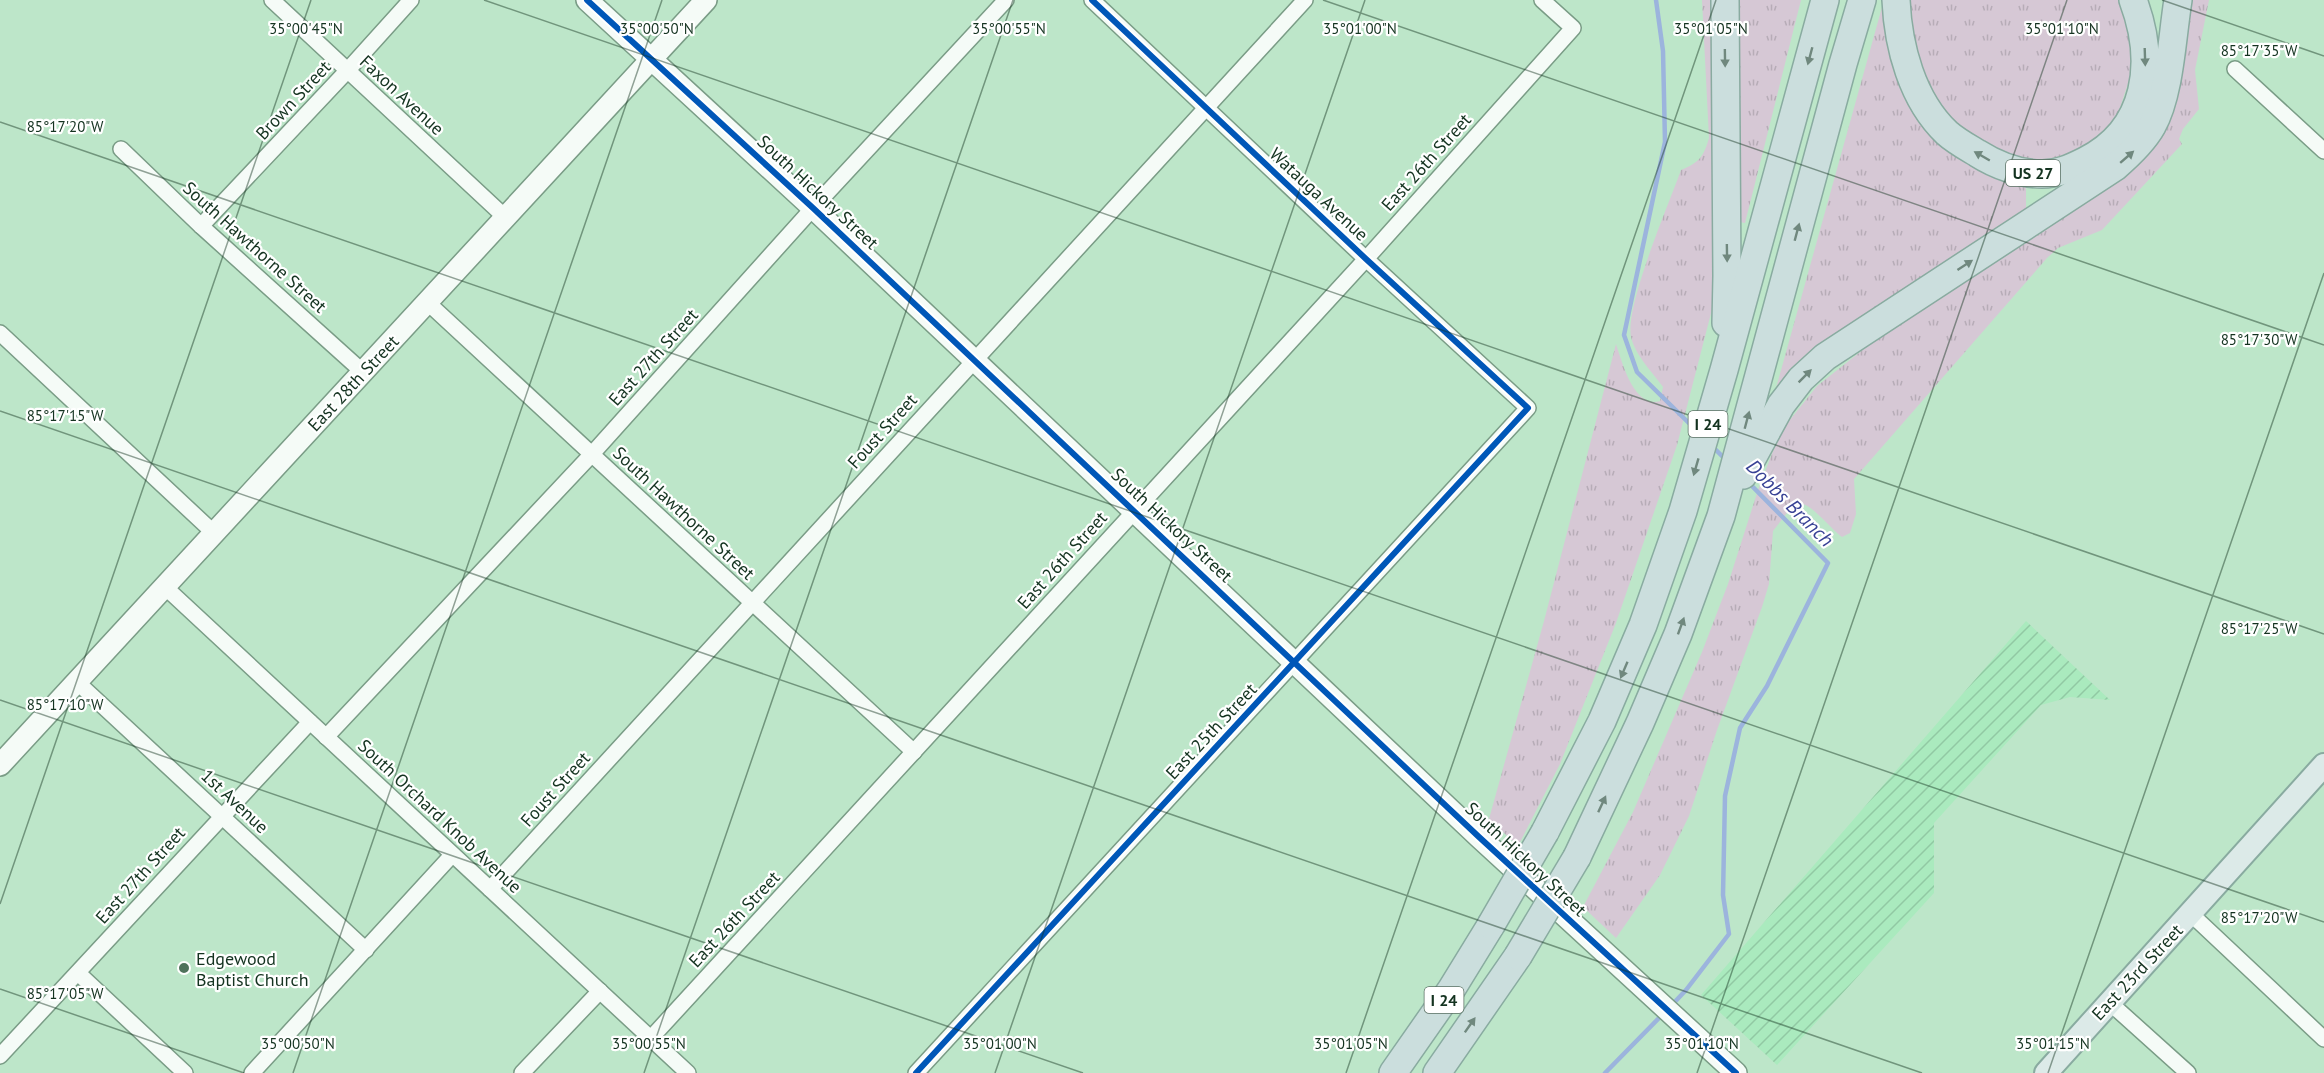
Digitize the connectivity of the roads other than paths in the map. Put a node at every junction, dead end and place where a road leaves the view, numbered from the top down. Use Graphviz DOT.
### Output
graph roads {
  1 [pos="272,0"];
  2 [pos="411,0"];
  3 [pos="587,0"];
  4 [pos="706,0"];
  5 [pos="1006,0"];
  6 [pos="1092,0"];
  7 [pos="1305,0"];
  8 [pos="1542,0"];
  9 [pos="1725,0"];
  10 [pos="1825,0"];
  11 [pos="1862,0"];
  12 [pos="1896,0"];
  13 [pos="2133,0"];
  14 [pos="2178,0"];
  15 [pos="652,58"];
  16 [pos="2235,69"];
  17 [pos="347,71"];
  18 [pos="1207,110"];
  19 [pos="122,150"];
  20 [pos="2324,151"];
  21 [pos="813,208"];
  22 [pos="506,218"];
  23 [pos="201,226"];
  24 [pos="1366,259"];
  25 [pos="427,302"];
  26 [pos="0,333"];
  27 [pos="974,360"];
  28 [pos="1724,370"];
  29 [pos="364,373"];
  30 [pos="1528,408"];
  31 [pos="592,454"];
  32 [pos="1134,510"];
  33 [pos="1721,516"];
  34 [pos="214,533"];
  35 [pos="165,587"];
  36 [pos="752,603"];
  37 [pos="1295,662"];
  38 [pos="77,682"];
  39 [pos="310,722"];
  40 [pos="326,737"];
  41 [pos="914,752"];
  42 [pos="0,765"];
  43 [pos="2324,765"];
  44 [pos="222,815"];
  45 [pos="452,855"];
  46 [pos="490,889"];
  47 [pos="2191,914"];
  48 [pos="366,950"];
  49 [pos="78,973"];
  50 [pos="600,991"];
  51 [pos="2109,1002"];
  52 [pos="651,1038"];
  53 [pos="2324,1039"];
  54 [pos="0,1056"];
  55 [pos="185,1073"];
  56 [pos="252,1073"];
  57 [pos="522,1073"];
  58 [pos="688,1073"];
  59 [pos="916,1073"];
  60 [pos="1393,1073"];
  61 [pos="1437,1073"];
  62 [pos="1736,1073"];
  63 [pos="2046,1073"];
  64 [pos="2188,1073"];
  1 -- 17 [label="street, Faxon Avenue"];
  2 -- 17 [label="street, Brown Street"];
  3 -- 15 [label="street, South Hickory Street"];
  4 -- 15 [label="street, East 28th Street"];
  5 -- 21 [label="street, East 27th Street"];
  6 -- 18 [label="street, Watauga Avenue"];
  7 -- 18 [label="street, Foust Street"];
  8 -- 24 [label="street, East 26th Street"];
  9 -- 28 [label="highway, one-way"];
  10 -- 28 [label="highway, I 24, one-way"];
  33 -- 11 [label="highway, I 24, one-way"];
  13 -- 12 [label="highway, US 27, one-way"];
  33 -- 14 [label="highway, one-way"];
  15 -- 21 [label="street, South Hickory Street"];
  15 -- 22 [label="street, East 28th Street"];
  16 -- 20 [label="street"];
  17 -- 22 [label="street, Faxon Avenue"];
  17 -- 23 [label="street, Brown Street"];
  18 -- 24 [label="street, Watauga Avenue"];
  18 -- 27 [label="street, Foust Street"];
  19 -- 23 [label="street, South Hawthorne Street"];
  21 -- 27 [label="street, South Hickory Street"];
  21 -- 31 [label="street, East 27th Street"];
  22 -- 25 [label="street, East 28th Street"];
  23 -- 29 [label="street, South Hawthorne Street"];
  24 -- 30 [label="street, Watauga Avenue"];
  24 -- 32 [label="street, East 26th Street"];
  25 -- 29 [label="street, East 28th Street"];
  25 -- 31 [label="street, South Hawthorne Street"];
  26 -- 34 [label="street"];
  27 -- 32 [label="street, South Hickory Street"];
  27 -- 36 [label="street, Foust Street"];
  28 -- 60 [label="highway, I 24, one-way, bridge"];
  29 -- 34 [label="street, East 28th Street"];
  30 -- 37 [label="street, East 25th Street"];
  31 -- 36 [label="street, South Hawthorne Street"];
  31 -- 40 [label="street, East 27th Street"];
  32 -- 37 [label="street, South Hickory Street"];
  32 -- 41 [label="street, East 26th Street"];
  61 -- 33 [label="highway, I 24, one-way, bridge"];
  34 -- 35 [label="street, East 28th Street"];
  35 -- 38 [label="street, East 28th Street"];
  35 -- 39 [label="street, South Orchard Knob Avenue"];
  36 -- 41 [label="street, South Hawthorne Street"];
  36 -- 46 [label="street, Foust Street"];
  37 -- 59 [label="street, East 25th Street"];
  37 -- 62 [label="street, South Hickory Street"];
  38 -- 42 [label="street, East 28th Street"];
  38 -- 44 [label="street, 1st Avenue"];
  39 -- 40 [label="street, South Orchard Knob Avenue"];
  39 -- 44 [label="street, East 27th Street"];
  40 -- 45 [label="street, South Orchard Knob Avenue"];
  41 -- 52 [label="street, East 26th Street"];
  43 -- 47 [label="main road, East 23rd Street"];
  44 -- 48 [label="street, 1st Avenue"];
  44 -- 49 [label="street, East 27th Street"];
  45 -- 46 [label="street, South Orchard Knob Avenue"];
  45 -- 48 [label="street"];
  46 -- 50 [label="street, South Orchard Knob Avenue"];
  47 -- 51 [label="main road, East 23rd Street"];
  47 -- 53 [label="street"];
  48 -- 56 [label="street"];
  49 -- 54 [label="street, East 27th Street"];
  49 -- 55 [label="street"];
  50 -- 52 [label="street, South Orchard Knob Avenue"];
  50 -- 57 [label="street"];
  51 -- 63 [label="main road, East 23rd Street"];
  51 -- 64 [label="street"];
  52 -- 58 [label="street, South Orchard Knob Avenue"];
}
